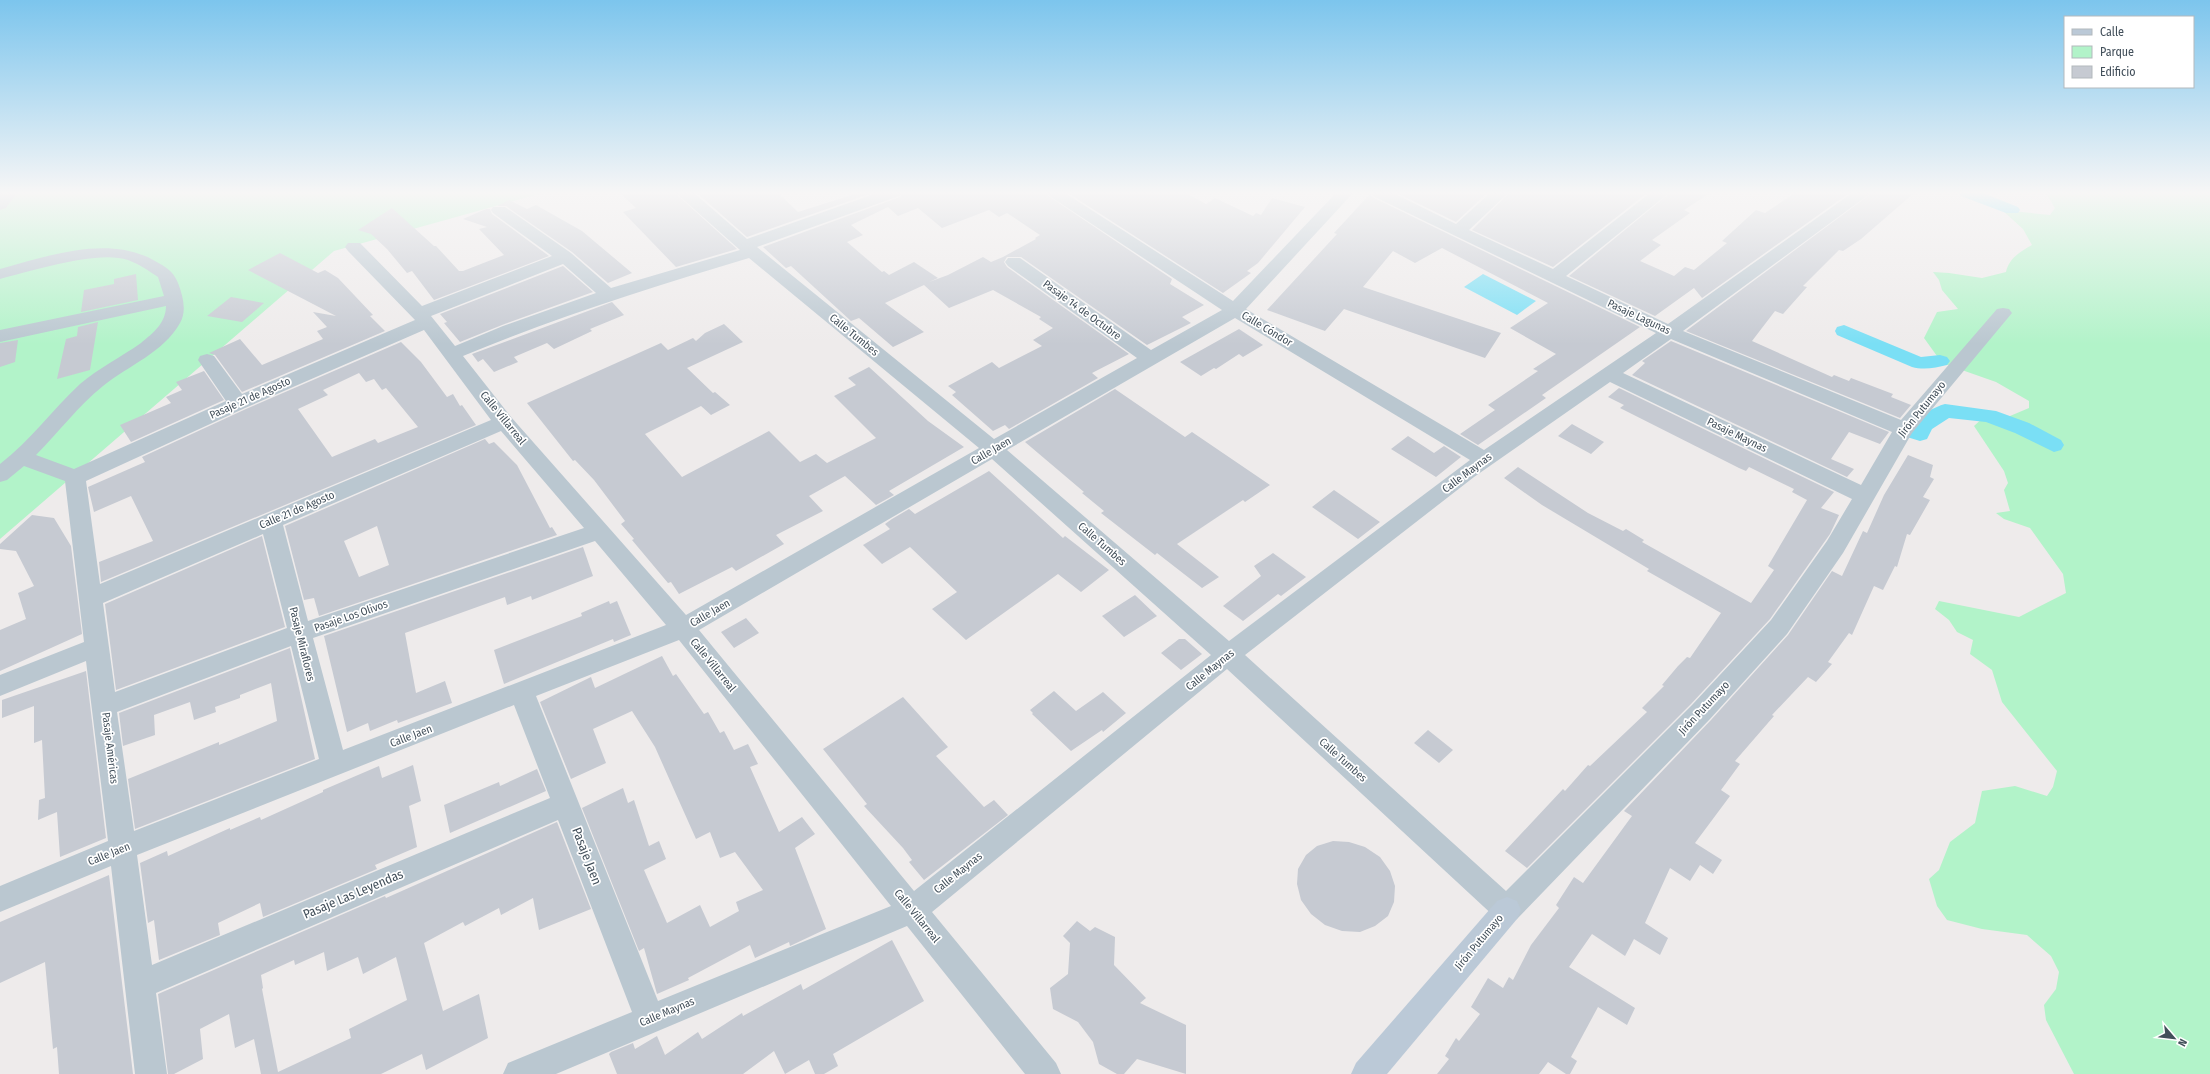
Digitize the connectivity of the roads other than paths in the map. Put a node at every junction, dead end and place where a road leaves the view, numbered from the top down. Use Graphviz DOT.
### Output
graph roads {
  1 [pos="546,243"];
  2 [pos="743,243"];
  3 [pos="762,243"];
  4 [pos="1131,243"];
  5 [pos="1298,243"];
  6 [pos="1483,243"];
  7 [pos="1597,243"];
  8 [pos="1791,243"];
  9 [pos="354,248"];
  10 [pos="749,248"];
  11 [pos="565,257"];
  12 [pos="1014,262"];
  13 [pos="0,274"];
  14 [pos="1554,277"];
  15 [pos="608,294"];
  16 [pos="175,299"];
  17 [pos="1235,310"];
  18 [pos="2003,313"];
  19 [pos="423,318"];
  20 [pos="1669,332"];
  21 [pos="0,336"];
  22 [pos="452,354"];
  23 [pos="1150,359"];
  24 [pos="207,360"];
  25 [pos="1608,373"];
  26 [pos="238,403"];
  27 [pos="504,422"];
  28 [pos="1904,429"];
  29 [pos="993,449"];
  30 [pos="23,458"];
  31 [pos="1484,460"];
  32 [pos="0,475"];
  33 [pos="75,477"];
  34 [pos="1865,496"];
  35 [pos="271,522"];
  36 [pos="600,531"];
  37 [pos="90,598"];
  38 [pos="683,628"];
  39 [pos="299,633"];
  40 [pos="97,647"];
  41 [pos="1228,655"];
  42 [pos="0,686"];
  43 [pos="522,693"];
  44 [pos="104,706"];
  45 [pos="334,766"];
  46 [pos="566,804"];
  47 [pos="122,848"];
  48 [pos="0,899"];
  49 [pos="912,910"];
  50 [pos="1507,910"];
  51 [pos="140,985"];
  52 [pos="650,1019"];
  53 [pos="151,1074"];
  54 [pos="518,1074"];
  55 [pos="1045,1074"];
  56 [pos="1367,1074"];
  1 -- 11 [label="street"];
  2 -- 10 [label="street, Calle Tumbes"];
  3 -- 10 [label="street"];
  4 -- 17 [label="street, Calle Cóndor"];
  5 -- 17 [label="street, Calle Jaen"];
  6 -- 14 [label="street, Pasaje Lagunas"];
  7 -- 14 [label="street"];
  8 -- 20 [label="street, Calle Maynas"];
  9 -- 19 [label="street, Calle Villarreal"];
  10 -- 15 [label="street"];
  10 -- 29 [label="street, Calle Tumbes"];
  11 -- 15 [label="street"];
  11 -- 19 [label="street, Pasaje 21 de Agosto"];
  12 -- 23 [label="street, Pasaje 14 de Octubre"];
  13 -- 16 [label="street"];
  14 -- 20 [label="street, Pasaje Lagunas"];
  15 -- 22 [label="street"];
  16 -- 21 [label="street"];
  16 -- 30 [label="street"];
  17 -- 23 [label="street, Calle Jaen"];
  17 -- 31 [label="street, Calle Cóndor"];
  18 -- 28 [label="street, Jirón Putumayo"];
  19 -- 22 [label="street, Calle Villarreal"];
  19 -- 26 [label="street, Pasaje 21 de Agosto"];
  20 -- 25 [label="street, Calle Maynas"];
  20 -- 28 [label="street, Pasaje Lagunas"];
  22 -- 27 [label="street, Calle Villarreal"];
  23 -- 29 [label="street, Calle Jaen"];
  24 -- 26 [label="street"];
  25 -- 31 [label="street, Calle Maynas"];
  25 -- 34 [label="street, Pasaje Maynas"];
  26 -- 33 [label="street, Pasaje 21 de Agosto"];
  27 -- 35 [label="street, Calle 21 de Agosto"];
  27 -- 36 [label="street, Calle Villarreal"];
  28 -- 34 [label="street, Jirón Putumayo"];
  29 -- 38 [label="street, Calle Jaen"];
  29 -- 41 [label="street, Calle Tumbes"];
  30 -- 32 [label="street"];
  30 -- 33 [label="street"];
  31 -- 41 [label="street, Calle Maynas"];
  33 -- 37 [label="street, Pasaje Américas"];
  34 -- 50 [label="street, Jirón Putumayo"];
  35 -- 37 [label="street, Calle 21 de Agosto"];
  35 -- 39 [label="street, Pasaje Miraflores"];
  36 -- 38 [label="street, Calle Villarreal"];
  36 -- 39 [label="street, Pasaje Los Olivos"];
  37 -- 40 [label="street, Pasaje Américas"];
  38 -- 43 [label="street, Calle Jaen"];
  38 -- 49 [label="street, Calle Villarreal"];
  39 -- 44 [label="street, Pasaje Los Olivos"];
  39 -- 45 [label="street, Pasaje Miraflores"];
  40 -- 42 [label="street"];
  40 -- 44 [label="street, Pasaje Américas"];
  41 -- 49 [label="street, Calle Maynas"];
  41 -- 50 [label="street, Calle Tumbes"];
  43 -- 45 [label="street, Calle Jaen"];
  43 -- 46 [label="street, Pasaje Jaen"];
  44 -- 47 [label="street, Pasaje Américas"];
  45 -- 47 [label="street, Calle Jaen"];
  46 -- 51 [label="street, Pasaje Las Leyendas"];
  46 -- 52 [label="street, Pasaje Jaen"];
  47 -- 48 [label="street, Calle Jaen"];
  47 -- 51 [label="street, Pasaje Américas"];
  49 -- 52 [label="street, Calle Maynas"];
  49 -- 55 [label="street, Calle Villarreal"];
  50 -- 56 [label="street, Jirón Putumayo"];
  51 -- 53 [label="street, Pasaje Américas"];
  52 -- 54 [label="street, Calle Maynas"];
}
